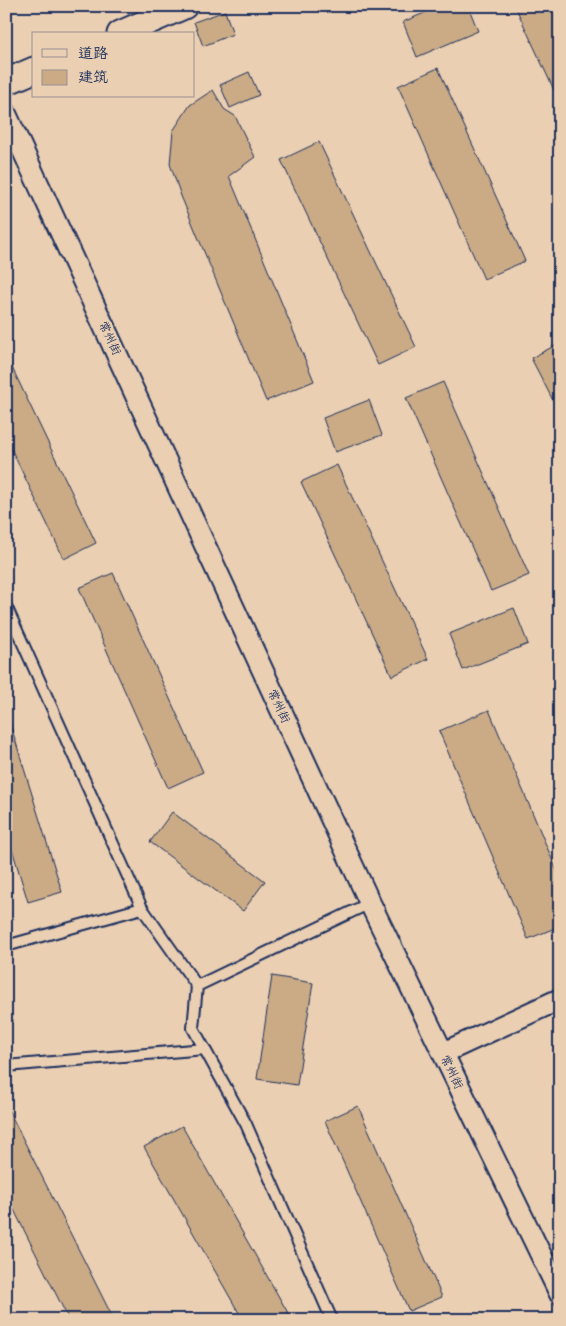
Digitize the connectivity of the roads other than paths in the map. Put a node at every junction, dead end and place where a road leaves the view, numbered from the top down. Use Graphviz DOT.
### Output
graph roads {
  1 [pos="184,6"];
  2 [pos="125,32"];
  3 [pos="32,71"];
  4 [pos="6,82"];
  5 [pos="6,114"];
  6 [pos="6,606"];
  7 [pos="370,903"];
  8 [pos="142,908"];
  9 [pos="6,946"];
  10 [pos="197,986"];
  11 [pos="560,1000"];
  12 [pos="205,1049"];
  13 [pos="443,1053"];
  14 [pos="6,1066"];
  15 [pos="560,1294"];
  16 [pos="332,1320"];
  1 -- 2 [label="street"];
  3 -- 4 [label="street"];
  5 -- 7 [label="street, 常州街"];
  6 -- 8 [label="lane"];
  7 -- 10 [label="lane"];
  7 -- 13 [label="street, 常州街"];
  8 -- 9 [label="lane"];
  8 -- 10 [label="lane"];
  10 -- 12 [label="lane"];
  11 -- 13 [label="street"];
  12 -- 14 [label="lane"];
  12 -- 16 [label="lane"];
  13 -- 15 [label="street, 常州街"];
}
